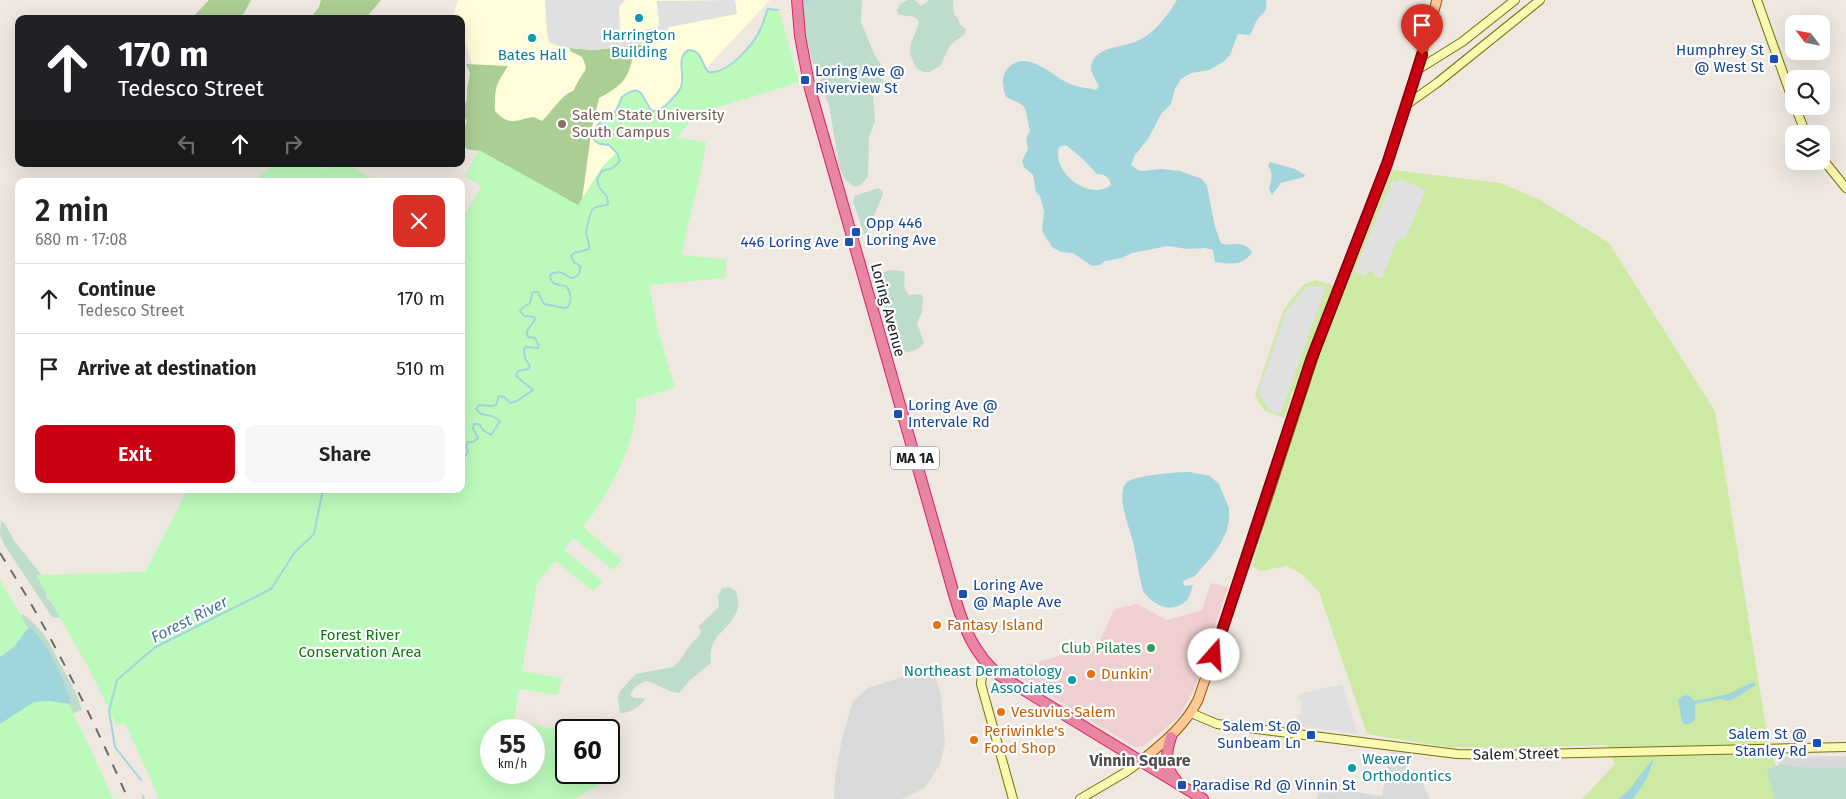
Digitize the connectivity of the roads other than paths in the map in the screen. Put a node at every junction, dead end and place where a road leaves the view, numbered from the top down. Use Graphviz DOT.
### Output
graph roads {
  1 [pos="797,0"];
  2 [pos="1437,0"];
  3 [pos="1514,0"];
  4 [pos="1540,0"];
  5 [pos="1757,0"];
  6 [pos="1417,70"];
  7 [pos="1785,79"];
  8 [pos="1406,105"];
  9 [pos="1830,167"];
  10 [pos="1845,184"];
  11 [pos="988,666"];
  12 [pos="1191,713"];
  13 [pos="1171,737"];
  14 [pos="1846,747"];
  15 [pos="1140,761"];
  16 [pos="1180,784"];
  17 [pos="1013,799"];
  18 [pos="1080,799"];
  19 [pos="1203,799"];
  1 -- 11 [label="highway, Loring Avenue / MA 1A"];
  2 -- 6 [label="main road"];
  3 -- 6 [label="main road"];
  4 -- 8 [label="main road"];
  5 -- 7 [label="main road"];
  6 -- 8 [label="main road"];
  8 -- 12 [label="main road"];
  9 -- 10 [label="main road"];
  11 -- 15 [label="highway, MA 1A"];
  11 -- 17 [label="main road"];
  12 -- 13 [label="main road"];
  12 -- 14 [label="main road, Salem Street"];
  13 -- 15 [label="main road"];
  13 -- 16 [label="highway"];
  15 -- 16 [label="highway, MA 1A"];
  15 -- 18 [label="main road"];
  16 -- 19 [label="highway, MA 1A"];
}
